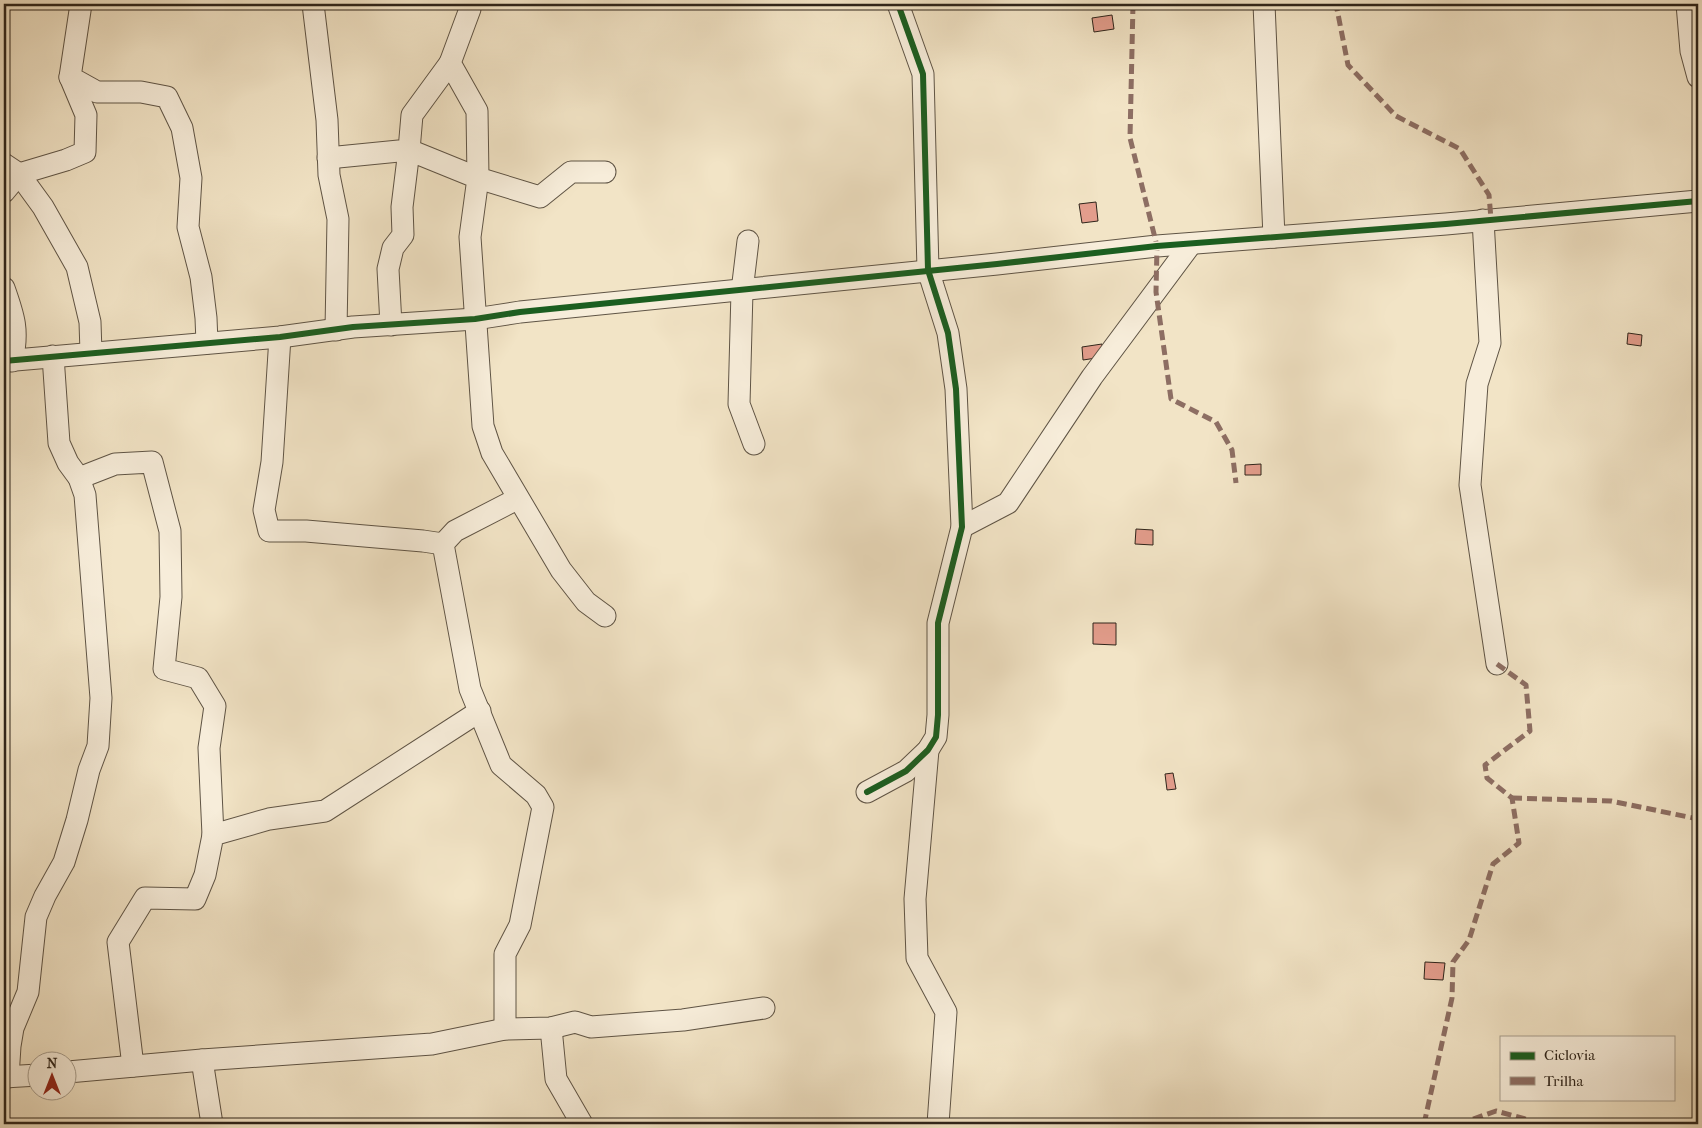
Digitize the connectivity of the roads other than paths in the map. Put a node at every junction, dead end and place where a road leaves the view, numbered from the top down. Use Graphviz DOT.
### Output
graph roads {
  1 [pos="81,4"];
  2 [pos="313,4"];
  3 [pos="470,4"];
  4 [pos="898,4"];
  5 [pos="1264,4"];
  6 [pos="1686,4"];
  7 [pos="450,63"];
  8 [pos="70,77"];
  9 [pos="1698,77"];
  10 [pos="409,150"];
  11 [pos="328,158"];
  12 [pos="11,169"];
  13 [pos="605,172"];
  14 [pos="478,178"];
  15 [pos="4,192"];
  16 [pos="1698,201"];
  17 [pos="1483,220"];
  18 [pos="1274,237"];
  19 [pos="748,241"];
  20 [pos="1191,244"];
  21 [pos="928,270"];
  22 [pos="4,288"];
  23 [pos="742,291"];
  24 [pos="475,319"];
  25 [pos="391,325"];
  26 [pos="336,330"];
  27 [pos="280,337"];
  28 [pos="207,343"];
  29 [pos="91,353"];
  30 [pos="53,356"];
  31 [pos="8,361"];
  32 [pos="754,444"];
  33 [pos="79,478"];
  34 [pos="517,499"];
  35 [pos="962,526"];
  36 [pos="443,544"];
  37 [pos="605,616"];
  38 [pos="1497,664"];
  39 [pos="480,711"];
  40 [pos="928,750"];
  41 [pos="867,792"];
  42 [pos="213,835"];
  43 [pos="764,1008"];
  44 [pos="551,1028"];
  45 [pos="505,1029"];
  46 [pos="202,1060"];
  47 [pos="133,1066"];
  48 [pos="78,1071"];
  49 [pos="28,1076"];
  50 [pos="6,1077"];
  51 [pos="212,1124"];
  52 [pos="582,1124"];
  53 [pos="938,1124"];
  1 -- 8 [label="street"];
  2 -- 11 [label="street"];
  3 -- 7 [label="street"];
  4 -- 21 [label="street"];
  5 -- 18 [label="street"];
  6 -- 9 [label="street"];
  7 -- 10 [label="street"];
  7 -- 14 [label="street"];
  8 -- 12 [label="street"];
  8 -- 28 [label="street"];
  10 -- 11 [label="street"];
  10 -- 14 [label="street"];
  10 -- 25 [label="street"];
  11 -- 26 [label="street"];
  12 -- 15 [label="street"];
  12 -- 29 [label="street"];
  13 -- 14 [label="street"];
  14 -- 24 [label="street"];
  16 -- 17 [label="street"];
  17 -- 18 [label="street"];
  17 -- 38 [label="street"];
  18 -- 20 [label="street"];
  19 -- 23 [label="street"];
  20 -- 21 [label="street"];
  20 -- 35 [label="street"];
  21 -- 23 [label="street"];
  21 -- 35 [label="street"];
  22 -- 31 [label="street"];
  23 -- 24 [label="street"];
  23 -- 32 [label="street"];
  24 -- 25 [label="street"];
  24 -- 34 [label="street"];
  25 -- 26 [label="street"];
  26 -- 27 [label="street"];
  27 -- 28 [label="street"];
  27 -- 36 [label="street"];
  28 -- 29 [label="street"];
  29 -- 30 [label="street"];
  30 -- 31 [label="street"];
  30 -- 33 [label="street"];
  33 -- 42 [label="street"];
  33 -- 50 [label="street"];
  34 -- 36 [label="street"];
  34 -- 37 [label="street"];
  35 -- 40 [label="street"];
  36 -- 39 [label="street"];
  39 -- 42 [label="street"];
  39 -- 45 [label="street"];
  40 -- 41 [label="street"];
  40 -- 53 [label="street"];
  42 -- 47 [label="street"];
  43 -- 44 [label="street"];
  44 -- 45 [label="street"];
  44 -- 52 [label="street"];
  45 -- 46 [label="street"];
  46 -- 47 [label="street"];
  46 -- 51 [label="street"];
  47 -- 48 [label="street"];
  49 -- 50 [label="street"];
}
